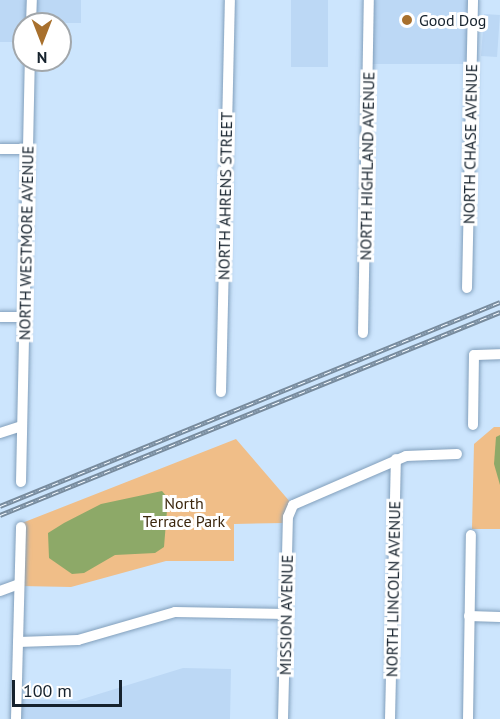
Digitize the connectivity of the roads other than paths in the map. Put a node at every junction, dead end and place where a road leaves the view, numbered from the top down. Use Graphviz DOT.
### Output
graph roads {
  1 [pos="230,0"];
  2 [pos="369,0"];
  3 [pos="473,0"];
  4 [pos="30,72"];
  5 [pos="0,148"];
  6 [pos="28,148"];
  7 [pos="467,288"];
  8 [pos="0,317"];
  9 [pos="24,317"];
  10 [pos="363,333"];
  11 [pos="500,354"];
  12 [pos="221,392"];
  13 [pos="473,425"];
  14 [pos="21,426"];
  15 [pos="0,434"];
  16 [pos="457,454"];
  17 [pos="396,459"];
  18 [pos="21,482"];
  19 [pos="21,528"];
  20 [pos="471,535"];
  21 [pos="19,584"];
  22 [pos="0,591"];
  23 [pos="286,614"];
  24 [pos="469,616"];
  25 [pos="500,617"];
  26 [pos="18,642"];
  27 [pos="16,719"];
  28 [pos="283,719"];
  29 [pos="390,719"];
  30 [pos="468,719"];
  1 -- 12 [label="street, NORTH AHRENS STREET"];
  2 -- 10 [label="street, NORTH HIGHLAND AVENUE"];
  3 -- 7 [label="street, NORTH CHASE AVENUE"];
  4 -- 6 [label="street, NORTH WESTMORE AVENUE"];
  5 -- 6 [label="street"];
  6 -- 9 [label="street, NORTH WESTMORE AVENUE"];
  8 -- 9 [label="street"];
  9 -- 14 [label="street, NORTH WESTMORE AVENUE"];
  11 -- 13 [label="street"];
  14 -- 15 [label="street"];
  14 -- 18 [label="street, NORTH WESTMORE AVENUE"];
  16 -- 17 [label="street"];
  17 -- 23 [label="street, MISSION AVENUE"];
  17 -- 29 [label="street, NORTH LINCOLN AVENUE"];
  19 -- 21 [label="street"];
  20 -- 24 [label="street"];
  21 -- 22 [label="street"];
  21 -- 26 [label="street"];
  23 -- 26 [label="street"];
  23 -- 28 [label="street, MISSION AVENUE"];
  24 -- 25 [label="street"];
  24 -- 30 [label="street"];
  26 -- 27 [label="street"];
}
